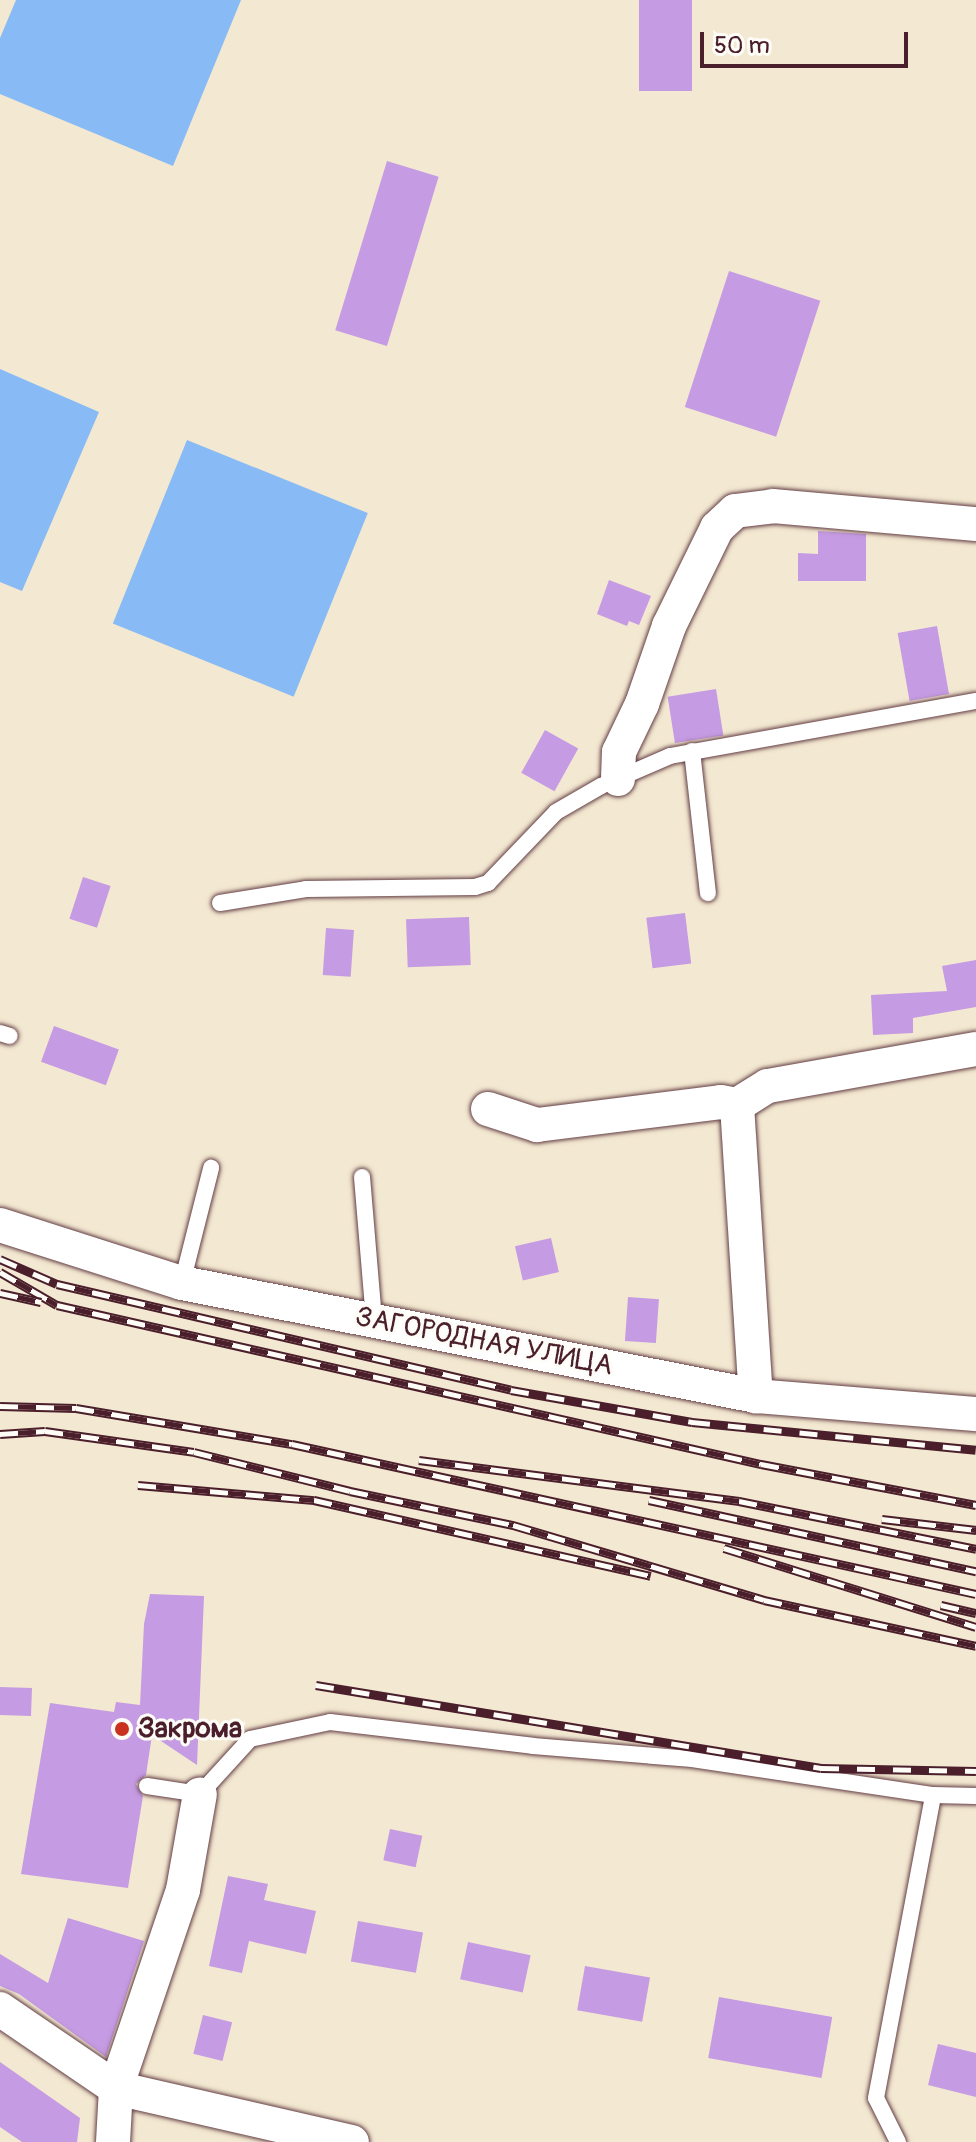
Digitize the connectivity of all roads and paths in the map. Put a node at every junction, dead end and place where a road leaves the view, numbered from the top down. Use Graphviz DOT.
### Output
graph roads {
  1 [pos="976,524"];
  2 [pos="976,701"];
  3 [pos="692,751"];
  4 [pos="618,779"];
  5 [pos="708,893"];
  6 [pos="220,903"];
  7 [pos="976,1049"];
  8 [pos="737,1105"];
  9 [pos="488,1109"];
  10 [pos="211,1168"];
  11 [pos="362,1177"];
  12 [pos="0,1225"];
  13 [pos="182,1283"];
  14 [pos="374,1321"];
  15 [pos="756,1396"];
  16 [pos="976,1414"];
  17 [pos="147,1786"];
  18 [pos="200,1794"];
  19 [pos="933,1795"];
  20 [pos="976,1796"];
  21 [pos="0,2009"];
  22 [pos="116,2088"];
  23 [pos="113,2142"];
  24 [pos="352,2142"];
  25 [pos="898,2142"];
  1 -- 4 [label="street"];
  2 -- 3 [label="lane"];
  3 -- 4 [label="lane"];
  3 -- 5 [label="lane"];
  4 -- 6 [label="lane"];
  7 -- 8 [label="street"];
  8 -- 9 [label="street"];
  8 -- 15 [label="street"];
  10 -- 13 [label="lane"];
  11 -- 14 [label="lane"];
  12 -- 13 [label="street, ЗАГОРОДНАЯ УЛИЦА"];
  13 -- 14 [label="street, ЗАГОРОДНАЯ УЛИЦА"];
  14 -- 15 [label="street, ЗАГОРОДНАЯ УЛИЦА"];
  15 -- 16 [label="street, ЗАГОРОДНАЯ УЛИЦА"];
  17 -- 18 [label="lane"];
  18 -- 19 [label="lane"];
  18 -- 22 [label="street"];
  19 -- 20 [label="lane"];
  19 -- 25 [label="lane"];
  21 -- 22 [label="street"];
  22 -- 23 [label="street"];
  22 -- 24 [label="street"];
}
